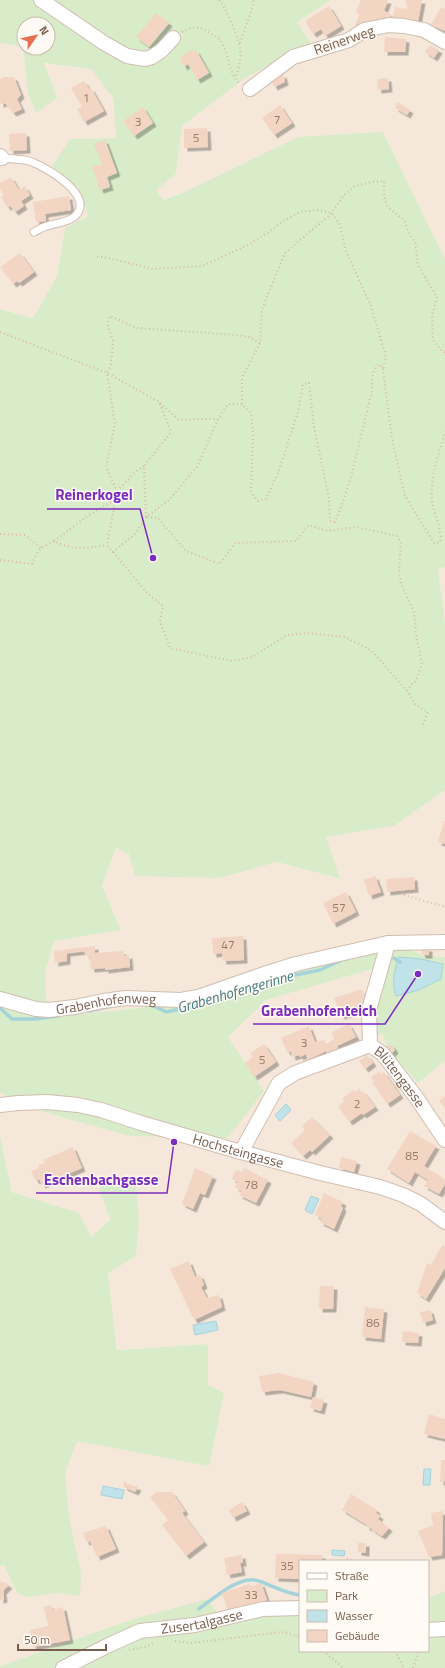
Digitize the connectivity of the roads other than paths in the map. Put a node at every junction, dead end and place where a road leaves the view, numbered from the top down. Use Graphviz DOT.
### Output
graph roads {
  1 [pos="40,0"];
  2 [pos="173,38"];
  3 [pos="445,42"];
  4 [pos="250,89"];
  5 [pos="1,157"];
  6 [pos="34,232"];
  7 [pos="445,942"];
  8 [pos="388,943"];
  9 [pos="0,999"];
  10 [pos="370,1044"];
  11 [pos="0,1105"];
  12 [pos="445,1140"];
  13 [pos="240,1152"];
  14 [pos="445,1222"];
  15 [pos="299,1608"];
  16 [pos="445,1629"];
  17 [pos="429,1630"];
  18 [pos="63,1668"];
  1 -- 2 [label="street"];
  3 -- 4 [label="street, Reinerweg"];
  5 -- 6 [label="lane"];
  7 -- 8 [label="street, Grabenhofenweg"];
  8 -- 9 [label="street, Grabenhofenweg"];
  8 -- 10 [label="street, Blütengasse"];
  10 -- 12 [label="street, Blütengasse"];
  10 -- 13 [label="street"];
  11 -- 13 [label="street, Hochsteingasse"];
  13 -- 14 [label="street, Hochsteingasse"];
  15 -- 18 [label="street, Zusertalgasse"];
  16 -- 17 [label="street"];
}
